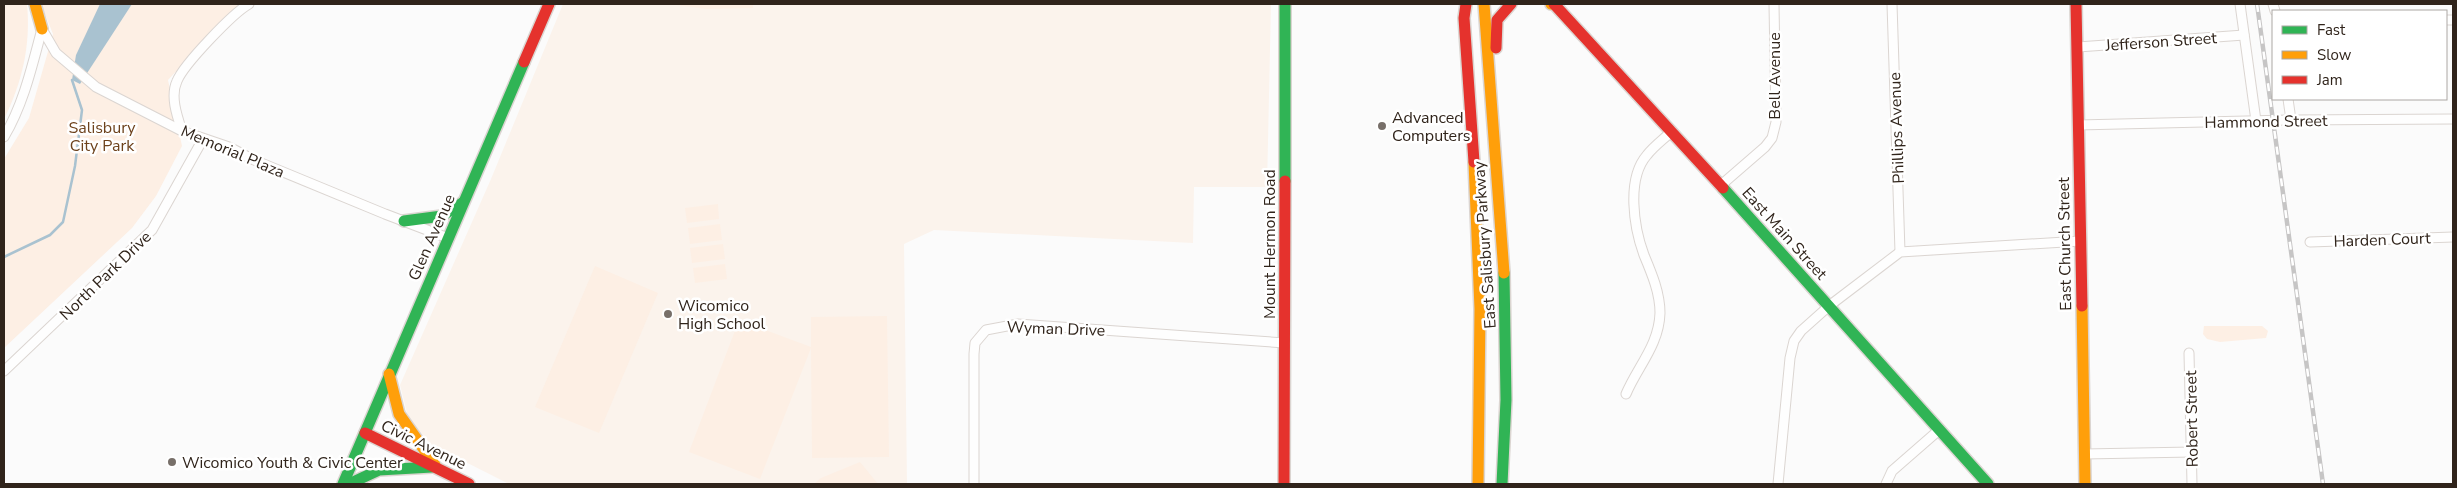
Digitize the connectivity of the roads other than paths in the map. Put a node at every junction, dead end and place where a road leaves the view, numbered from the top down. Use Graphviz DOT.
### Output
graph roads {
  1 [pos="35,4"];
  2 [pos="249,4"];
  3 [pos="549,4"];
  4 [pos="1285,4"];
  5 [pos="1459,4"];
  6 [pos="1466,4"];
  7 [pos="1484,4"];
  8 [pos="1511,4"];
  9 [pos="1554,4"];
  10 [pos="1774,4"];
  11 [pos="1892,4"];
  12 [pos="2076,4"];
  13 [pos="2240,4"];
  14 [pos="1464,18"];
  15 [pos="42,29"];
  16 [pos="2244,35"];
  17 [pos="2078,47"];
  18 [pos="2288,100"];
  19 [pos="1492,118"];
  20 [pos="2453,119"];
  21 [pos="2291,120"];
  22 [pos="2256,121"];
  23 [pos="2078,124"];
  24 [pos="182,131"];
  25 [pos="1672,131"];
  26 [pos="4,137"];
  27 [pos="204,140"];
  28 [pos="1720,186"];
  29 [pos="466,199"];
  30 [pos="404,221"];
  31 [pos="2453,237"];
  32 [pos="448,238"];
  33 [pos="2081,241"];
  34 [pos="2310,242"];
  35 [pos="1900,252"];
  36 [pos="1829,306"];
  37 [pos="1285,343"];
  38 [pos="2189,354"];
  39 [pos="4,371"];
  40 [pos="389,374"];
  41 [pos="1626,394"];
  42 [pos="1939,430"];
  43 [pos="365,433"];
  44 [pos="2192,452"];
  45 [pos="2084,454"];
  46 [pos="436,467"];
  47 [pos="343,484"];
  48 [pos="349,484"];
  49 [pos="469,484"];
  50 [pos="974,484"];
  51 [pos="1284,484"];
  52 [pos="1478,484"];
  53 [pos="1502,484"];
  54 [pos="1778,484"];
  55 [pos="1886,484"];
  56 [pos="1988,484"];
  57 [pos="2085,484"];
  58 [pos="2192,484"];
  1 -- 15 [label="main road"];
  2 -- 24 [label="street"];
  3 -- 29 [label="main road, Glen Avenue"];
  4 -- 37 [label="main road, Mount Hermon Road"];
  5 -- 14 [label="main road"];
  6 -- 14 [label="main road, East Salisbury Parkway"];
  7 -- 19 [label="main road, East Salisbury Parkway"];
  8 -- 19 [label="main road"];
  9 -- 25 [label="main road, East Main Street"];
  10 -- 28 [label="street, Bell Avenue"];
  11 -- 35 [label="street, Phillips Avenue"];
  12 -- 17 [label="main road, East Church Street"];
  13 -- 16 [label="street"];
  14 -- 52 [label="main road, East Salisbury Parkway"];
  15 -- 24 [label="street, Memorial Plaza"];
  15 -- 26 [label="street"];
  16 -- 17 [label="street, Jefferson Street"];
  16 -- 22 [label="street"];
  17 -- 23 [label="main road, East Church Street"];
  18 -- 21 [label="street"];
  19 -- 53 [label="main road, East Salisbury Parkway"];
  20 -- 21 [label="street, Hammond Street"];
  21 -- 22 [label="street, Hammond Street"];
  22 -- 23 [label="street, Hammond Street"];
  23 -- 33 [label="main road, East Church Street"];
  24 -- 27 [label="street, Memorial Plaza"];
  25 -- 28 [label="main road, East Main Street"];
  25 -- 41 [label="street"];
  27 -- 30 [label="street, Memorial Plaza"];
  27 -- 39 [label="street, North Park Drive"];
  28 -- 36 [label="main road, East Main Street"];
  29 -- 30 [label="main road"];
  29 -- 32 [label="main road, Glen Avenue"];
  30 -- 32 [label="street, Memorial Plaza"];
  31 -- 34 [label="street, Harden Court"];
  32 -- 40 [label="main road, Glen Avenue"];
  33 -- 35 [label="street"];
  33 -- 45 [label="main road, East Church Street"];
  35 -- 36 [label="street"];
  36 -- 42 [label="main road, East Main Street"];
  36 -- 54 [label="street"];
  37 -- 50 [label="street, Wyman Drive"];
  37 -- 51 [label="main road, Mount Hermon Road"];
  38 -- 44 [label="street, Robert Street"];
  40 -- 43 [label="main road, Glen Avenue"];
  40 -- 46 [label="main road"];
  42 -- 55 [label="street"];
  42 -- 56 [label="main road, East Main Street"];
  43 -- 46 [label="main road, Civic Avenue"];
  43 -- 47 [label="main road, Glen Avenue"];
  44 -- 45 [label="street"];
  44 -- 58 [label="street, Robert Street"];
  45 -- 57 [label="main road, East Church Street"];
  46 -- 48 [label="main road"];
  46 -- 49 [label="main road, Civic Avenue"];
}
